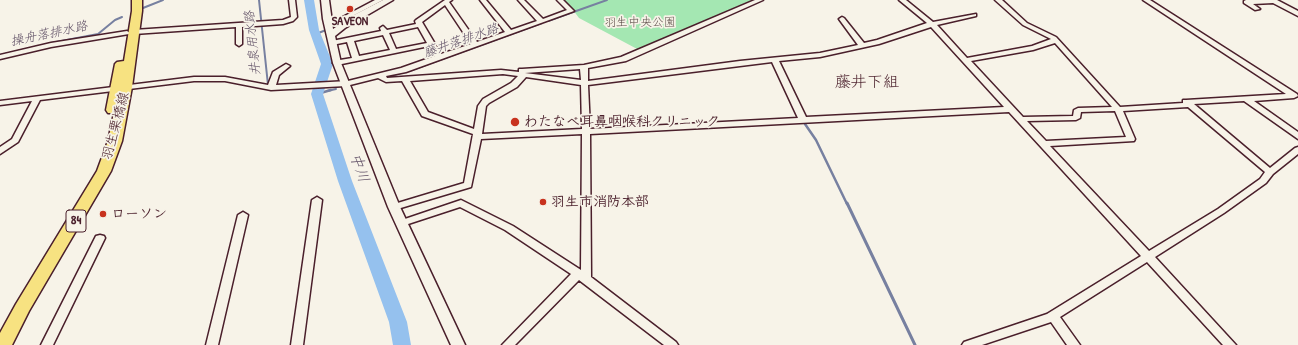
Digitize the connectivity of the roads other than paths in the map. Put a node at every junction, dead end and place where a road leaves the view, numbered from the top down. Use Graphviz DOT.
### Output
graph roads {
  1 [pos="130,0"];
  2 [pos="137,0"];
  3 [pos="292,0"];
  4 [pos="325,0"];
  5 [pos="380,0"];
  6 [pos="389,0"];
  7 [pos="483,0"];
  8 [pos="521,0"];
  9 [pos="560,0"];
  10 [pos="760,0"];
  11 [pos="902,0"];
  12 [pos="998,0"];
  13 [pos="1146,0"];
  14 [pos="1273,0"];
  15 [pos="447,1"];
  16 [pos="1257,9"];
  17 [pos="1298,14"];
  18 [pos="974,15"];
  19 [pos="842,19"];
  20 [pos="541,21"];
  21 [pos="328,24"];
  22 [pos="932,24"];
  23 [pos="239,25"];
  24 [pos="420,25"];
  25 [pos="383,30"];
  26 [pos="130,32"];
  27 [pos="509,32"];
  28 [pos="332,39"];
  29 [pos="350,39"];
  30 [pos="1056,40"];
  31 [pos="239,44"];
  32 [pos="431,44"];
  33 [pos="475,44"];
  34 [pos="862,46"];
  35 [pos="394,51"];
  36 [pos="0,57"];
  37 [pos="439,57"];
  38 [pos="356,59"];
  39 [pos="775,60"];
  40 [pos="967,60"];
  41 [pos="337,62"];
  42 [pos="286,66"];
  43 [pos="584,66"];
  44 [pos="501,72"];
  45 [pos="524,75"];
  46 [pos="380,76"];
  47 [pos="405,79"];
  48 [pos="585,83"];
  49 [pos="346,84"];
  50 [pos="121,88"];
  51 [pos="271,88"];
  52 [pos="1296,97"];
  53 [pos="1244,98"];
  54 [pos="37,99"];
  55 [pos="0,103"];
  56 [pos="1190,105"];
  57 [pos="1012,109"];
  58 [pos="1118,110"];
  59 [pos="803,119"];
  60 [pos="1021,119"];
  61 [pos="586,131"];
  62 [pos="477,135"];
  63 [pos="1298,136"];
  64 [pos="1043,144"];
  65 [pos="1298,150"];
  66 [pos="0,151"];
  67 [pos="1270,172"];
  68 [pos="316,200"];
  69 [pos="394,207"];
  70 [pos="243,215"];
  71 [pos="402,223"];
  72 [pos="100,238"];
  73 [pos="1148,257"];
  74 [pos="582,277"];
  75 [pos="1053,316"];
  76 [pos="0,331"];
  77 [pos="3,345"];
  78 [pos="47,345"];
  79 [pos="212,345"];
  80 [pos="297,345"];
  81 [pos="458,345"];
  82 [pos="508,345"];
  83 [pos="672,345"];
  84 [pos="968,345"];
  85 [pos="1074,345"];
  86 [pos="1230,345"];
  1 -- 26 [label="main road, 羽生栗橋線 / 84"];
  2 -- 26 [label="main road, 羽生栗橋線 / 84"];
  3 -- 23 [label="street"];
  4 -- 21 [label="street"];
  5 -- 21 [label="street"];
  6 -- 28 [label="street"];
  7 -- 27 [label="street"];
  8 -- 20 [label="street"];
  9 -- 20 [label="street"];
  10 -- 43 [label="street"];
  11 -- 22 [label="street"];
  12 -- 30 [label="street"];
  13 -- 52 [label="street"];
  14 -- 16 [label="street"];
  14 -- 17 [label="street"];
  15 -- 24 [label="street"];
  15 -- 33 [label="street"];
  18 -- 22 [label="street"];
  19 -- 34 [label="street"];
  20 -- 27 [label="street"];
  21 -- 28 [label="street"];
  22 -- 34 [label="street"];
  22 -- 40 [label="street"];
  23 -- 26 [label="street"];
  23 -- 31 [label="street"];
  24 -- 25 [label="street"];
  24 -- 32 [label="street"];
  25 -- 29 [label="street"];
  25 -- 35 [label="street"];
  26 -- 36 [label="street"];
  26 -- 50 [label="main road, 羽生栗橋線 / 84"];
  27 -- 33 [label="street"];
  28 -- 29 [label="street"];
  28 -- 41 [label="street"];
  29 -- 38 [label="street"];
  30 -- 40 [label="street"];
  30 -- 58 [label="street"];
  32 -- 35 [label="street"];
  32 -- 37 [label="street"];
  33 -- 37 [label="street"];
  34 -- 39 [label="street"];
  35 -- 38 [label="street"];
  37 -- 46 [label="street"];
  38 -- 41 [label="street"];
  39 -- 48 [label="street"];
  39 -- 59 [label="street"];
  40 -- 57 [label="street"];
  41 -- 49 [label="street"];
  42 -- 51 [label="street"];
  43 -- 44 [label="street"];
  43 -- 48 [label="street"];
  44 -- 45 [label="street"];
  44 -- 47 [label="street"];
  45 -- 48 [label="street"];
  45 -- 62 [label="street"];
  46 -- 47 [label="street"];
  46 -- 49 [label="street"];
  47 -- 62 [label="street"];
  48 -- 61 [label="street"];
  49 -- 51 [label="street"];
  49 -- 69 [label="street"];
  50 -- 51 [label="street"];
  50 -- 54 [label="street"];
  50 -- 76 [label="main road, 羽生栗橋線 / 84"];
  50 -- 77 [label="main road, 羽生栗橋線 / 84"];
  52 -- 53 [label="street"];
  53 -- 56 [label="street"];
  53 -- 63 [label="street"];
  54 -- 55 [label="street"];
  54 -- 66 [label="street"];
  56 -- 58 [label="street"];
  56 -- 67 [label="street"];
  57 -- 59 [label="street"];
  57 -- 60 [label="street"];
  58 -- 60 [label="street"];
  58 -- 64 [label="street"];
  59 -- 61 [label="street"];
  60 -- 64 [label="street"];
  61 -- 62 [label="street"];
  61 -- 74 [label="street"];
  62 -- 69 [label="street"];
  64 -- 73 [label="street"];
  65 -- 67 [label="street"];
  67 -- 73 [label="street"];
  68 -- 80 [label="street"];
  69 -- 71 [label="street"];
  70 -- 79 [label="street"];
  71 -- 74 [label="street"];
  71 -- 81 [label="street"];
  72 -- 78 [label="street"];
  73 -- 75 [label="street"];
  73 -- 86 [label="street"];
  74 -- 82 [label="street"];
  74 -- 83 [label="street"];
  75 -- 84 [label="street"];
  75 -- 85 [label="street"];
}
